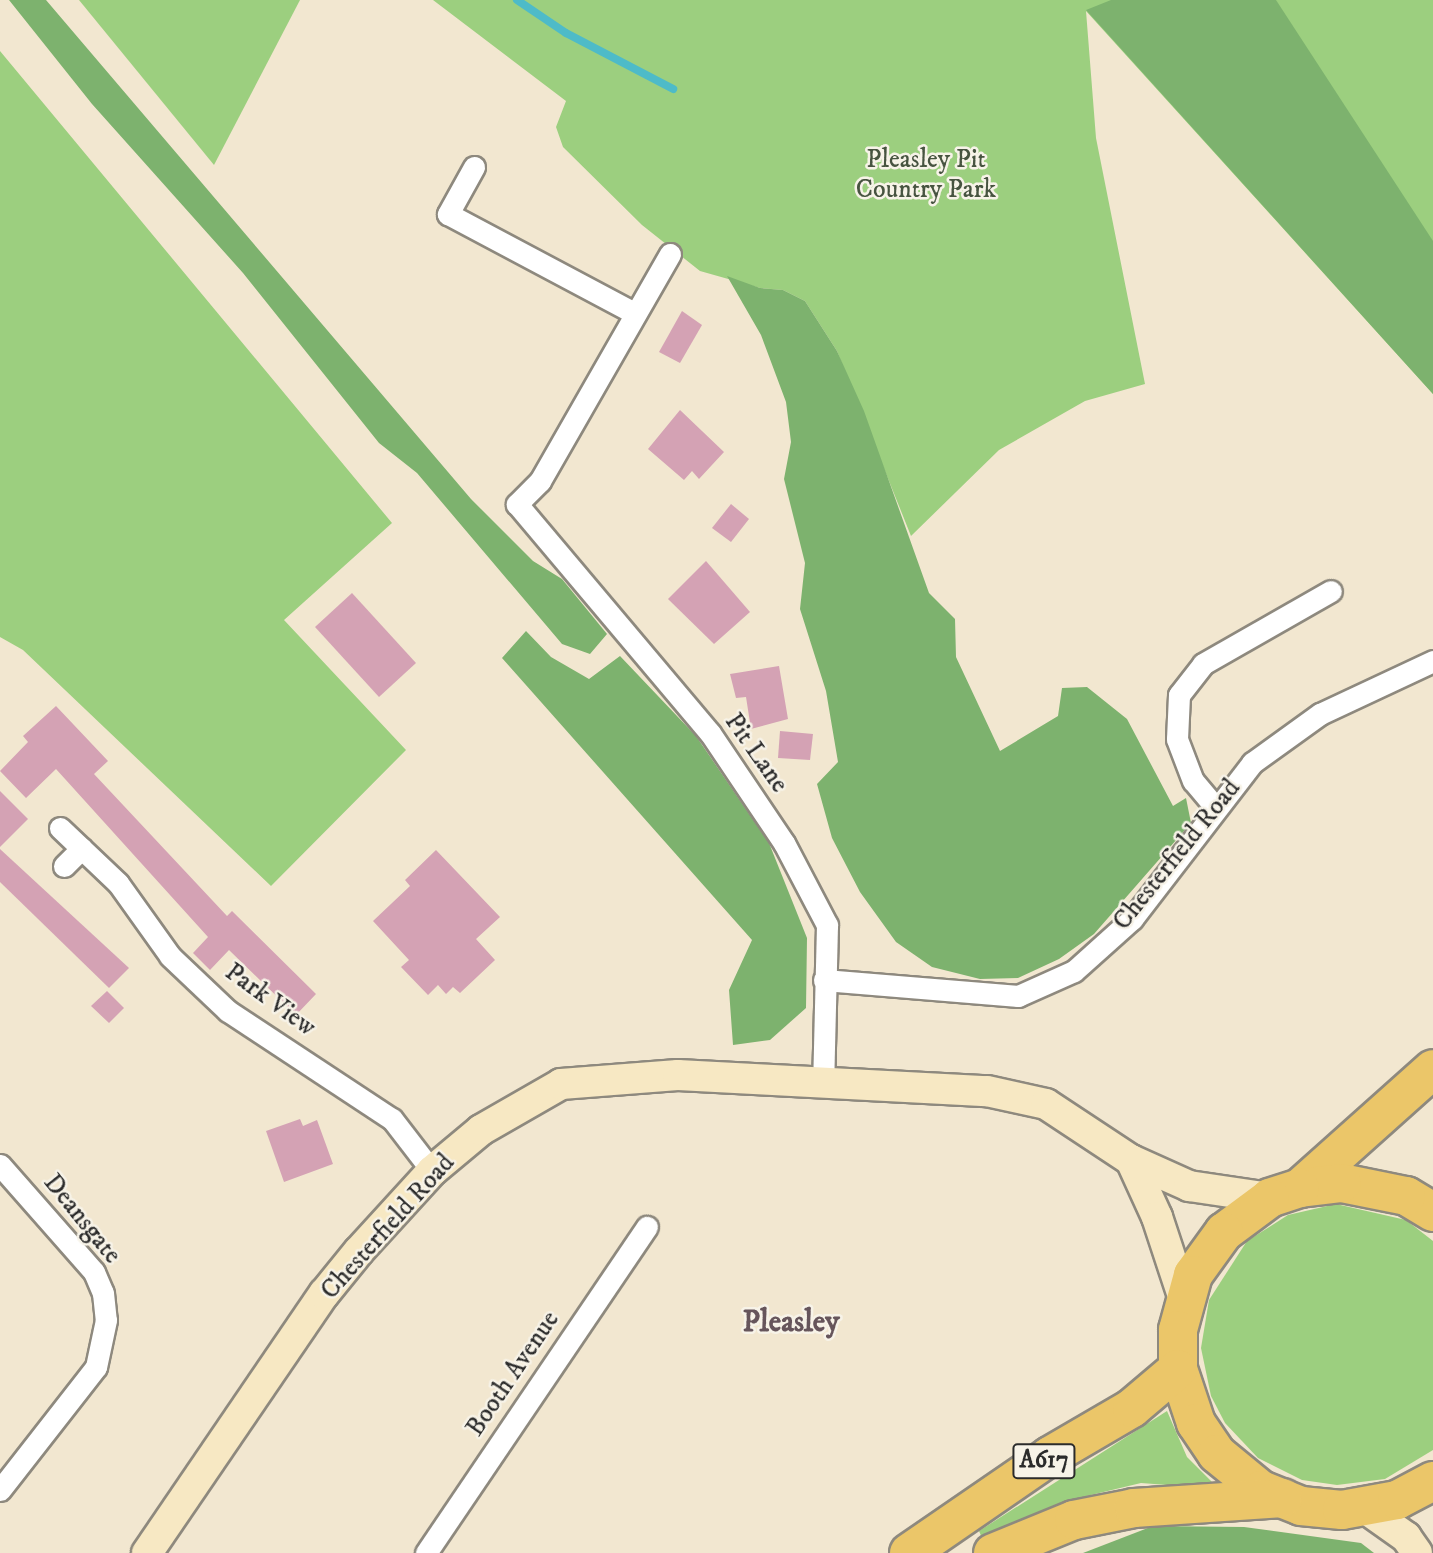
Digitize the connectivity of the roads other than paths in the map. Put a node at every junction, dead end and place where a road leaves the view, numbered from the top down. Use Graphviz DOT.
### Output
graph roads {
  1 [pos="474,167"];
  2 [pos="670,254"];
  3 [pos="635,313"];
  4 [pos="1331,592"];
  5 [pos="1433,661"];
  6 [pos="1216,808"];
  7 [pos="60,828"];
  8 [pos="82,848"];
  9 [pos="65,866"];
  10 [pos="824,980"];
  11 [pos="1433,1069"];
  12 [pos="823,1084"];
  13 [pos="1131,1160"];
  14 [pos="0,1165"];
  15 [pos="432,1171"];
  16 [pos="1285,1193"];
  17 [pos="1433,1212"];
  18 [pos="648,1227"];
  19 [pos="1185,1303"];
  20 [pos="1178,1369"];
  21 [pos="1433,1480"];
  22 [pos="0,1490"];
  23 [pos="1283,1499"];
  24 [pos="1362,1506"];
  25 [pos="147,1553"];
  26 [pos="426,1553"];
  27 [pos="909,1553"];
  28 [pos="993,1553"];
  29 [pos="1418,1553"];
  1 -- 3 [label="street"];
  2 -- 3 [label="street"];
  3 -- 10 [label="street, Pit Lane"];
  4 -- 6 [label="street"];
  5 -- 6 [label="street, Chesterfield Road"];
  6 -- 10 [label="street, Chesterfield Road"];
  7 -- 8 [label="street, Park View"];
  8 -- 9 [label="street"];
  8 -- 15 [label="street, Park View"];
  10 -- 12 [label="street, Pit Lane"];
  11 -- 16 [label="highway"];
  12 -- 13 [label="street, Chesterfield Road"];
  12 -- 15 [label="street, Chesterfield Road"];
  13 -- 16 [label="street, Chesterfield Road"];
  13 -- 19 [label="street"];
  14 -- 22 [label="street, Deansgate"];
  15 -- 25 [label="street, Chesterfield Road"];
  16 -- 17 [label="highway"];
  16 -- 19 [label="highway"];
  18 -- 26 [label="street, Booth Avenue"];
  19 -- 20 [label="highway"];
  20 -- 23 [label="highway"];
  20 -- 27 [label="highway, A617"];
  21 -- 24 [label="highway"];
  23 -- 24 [label="highway"];
  23 -- 28 [label="highway, A617"];
  24 -- 29 [label="street"];
}
